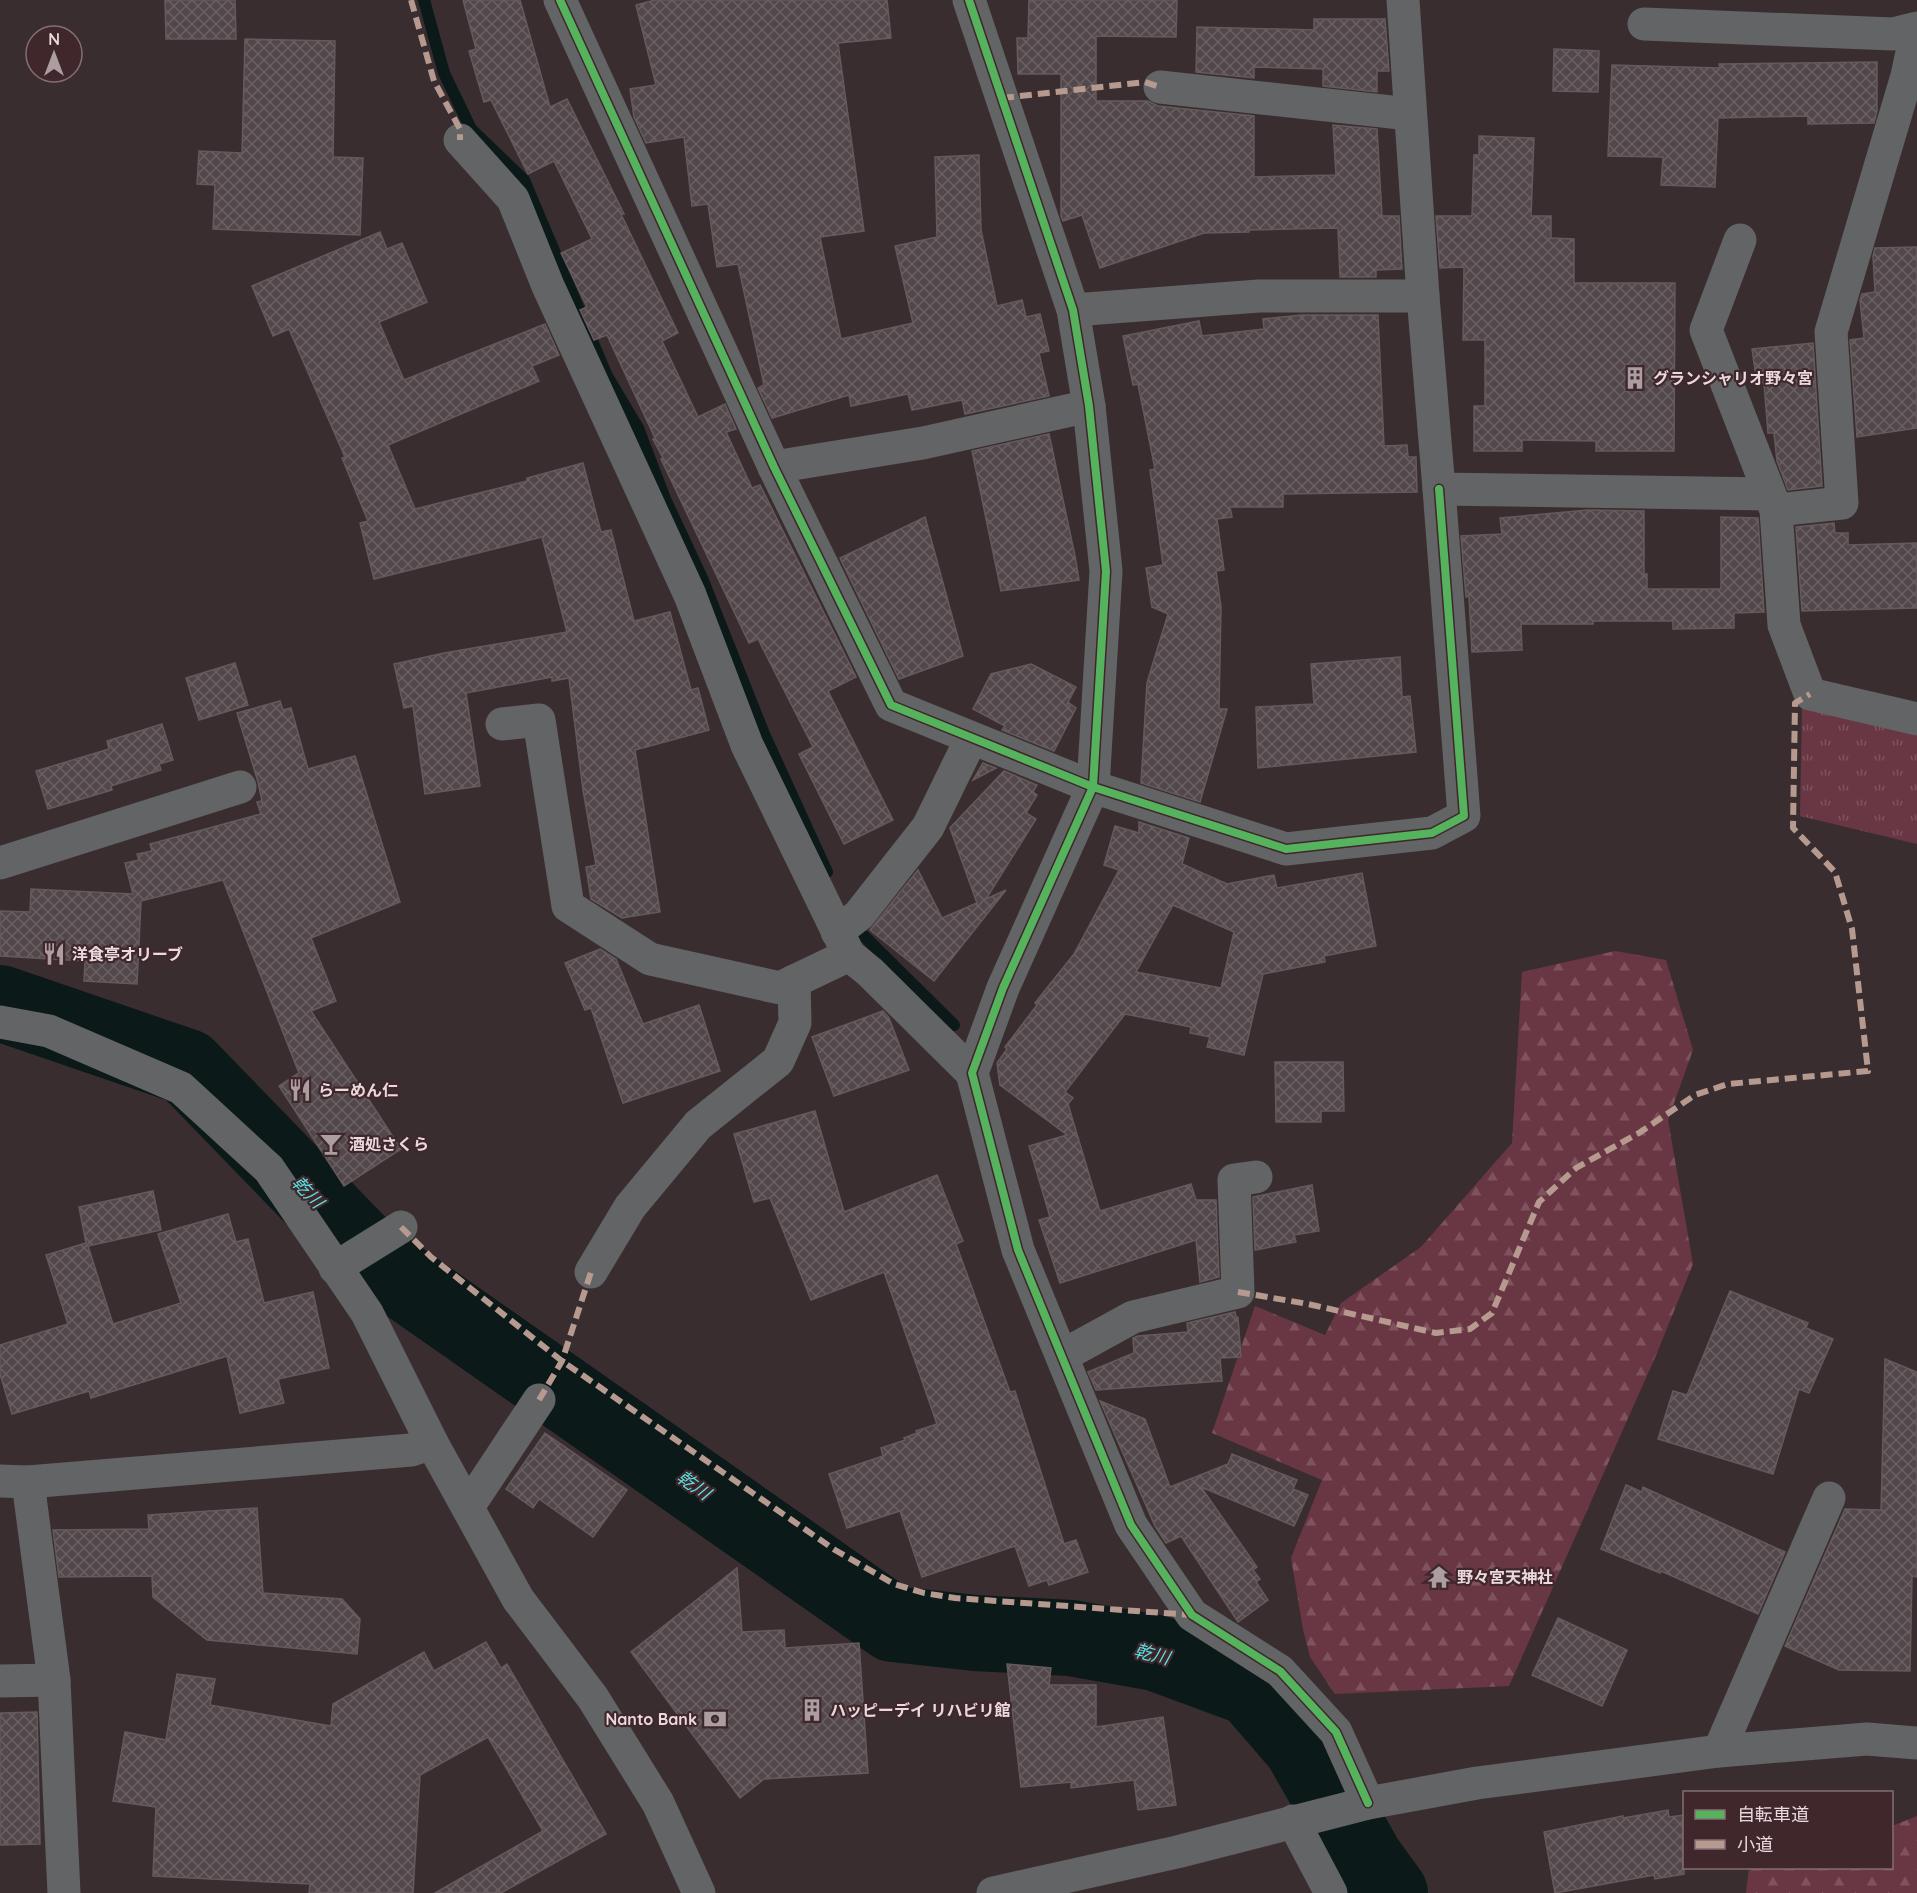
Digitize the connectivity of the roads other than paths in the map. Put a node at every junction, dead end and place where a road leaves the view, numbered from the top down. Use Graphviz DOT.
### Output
graph roads {
  1 [pos="560,0"];
  2 [pos="969,0"];
  3 [pos="1402,0"];
  4 [pos="1665,16"];
  5 [pos="1917,29"];
  6 [pos="1160,87"];
  7 [pos="1410,114"];
  8 [pos="460,140"];
  9 [pos="1740,240"];
  10 [pos="1423,296"];
  11 [pos="1073,310"];
  12 [pos="1089,406"];
  13 [pos="774,467"];
  14 [pos="1439,489"];
  15 [pos="1773,502"];
  16 [pos="1917,719"];
  17 [pos="502,724"];
  18 [pos="971,738"];
  19 [pos="240,787"];
  20 [pos="1093,787"];
  21 [pos="0,863"];
  22 [pos="843,944"];
  23 [pos="794,981"];
  24 [pos="0,1022"];
  25 [pos="972,1073"];
  26 [pos="1256,1177"];
  27 [pos="401,1227"];
  28 [pos="335,1268"];
  29 [pos="591,1272"];
  30 [pos="1062,1356"];
  31 [pos="539,1400"];
  32 [pos="432,1443"];
  33 [pos="14,1481"];
  34 [pos="1829,1498"];
  35 [pos="468,1507"];
  36 [pos="54,1680"];
  37 [pos="0,1681"];
  38 [pos="1917,1743"];
  39 [pos="1719,1751"];
  40 [pos="1368,1803"];
  41 [pos="1293,1821"];
  42 [pos="64,1893"];
  43 [pos="699,1893"];
  44 [pos="993,1893"];
  45 [pos="1331,1893"];
  1 -- 13 [label="street"];
  2 -- 11 [label="street"];
  3 -- 7 [label="street"];
  4 -- 5 [label="street"];
  5 -- 15 [label="street"];
  6 -- 7 [label="street"];
  7 -- 10 [label="street"];
  8 -- 22 [label="street"];
  9 -- 15 [label="street"];
  10 -- 11 [label="street"];
  10 -- 14 [label="street"];
  11 -- 12 [label="street"];
  12 -- 13 [label="street"];
  12 -- 20 [label="street"];
  13 -- 18 [label="street"];
  14 -- 15 [label="street"];
  14 -- 20 [label="street"];
  15 -- 16 [label="street"];
  17 -- 23 [label="street"];
  18 -- 20 [label="street"];
  18 -- 22 [label="street"];
  19 -- 21 [label="street"];
  20 -- 25 [label="street"];
  22 -- 23 [label="street"];
  22 -- 25 [label="street"];
  23 -- 29 [label="street"];
  24 -- 28 [label="street"];
  25 -- 30 [label="street"];
  26 -- 30 [label="street"];
  27 -- 28 [label="street"];
  28 -- 32 [label="street"];
  30 -- 40 [label="street"];
  31 -- 35 [label="street"];
  32 -- 33 [label="street"];
  32 -- 35 [label="street"];
  33 -- 36 [label="street"];
  34 -- 39 [label="street"];
  35 -- 43 [label="street"];
  36 -- 37 [label="street"];
  36 -- 42 [label="street"];
  38 -- 39 [label="street"];
  39 -- 40 [label="street"];
  40 -- 41 [label="street"];
  41 -- 44 [label="street"];
  41 -- 45 [label="street"];
}
